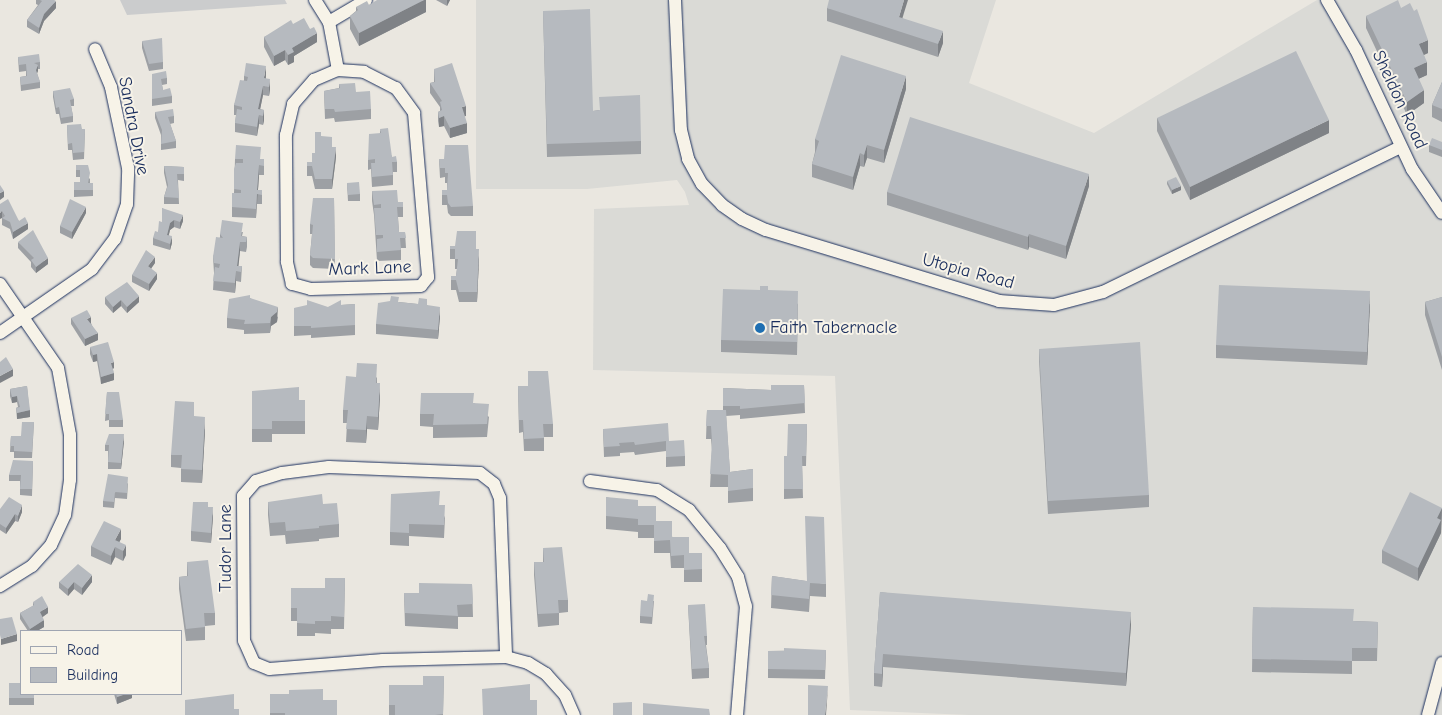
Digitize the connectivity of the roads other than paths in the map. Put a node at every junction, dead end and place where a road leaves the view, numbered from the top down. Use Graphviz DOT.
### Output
graph roads {
  1 [pos="315,0"];
  2 [pos="366,0"];
  3 [pos="675,0"];
  4 [pos="1327,0"];
  5 [pos="329,22"];
  6 [pos="95,49"];
  7 [pos="338,70"];
  8 [pos="1400,147"];
  9 [pos="1442,213"];
  10 [pos="0,284"];
  11 [pos="24,319"];
  12 [pos="0,333"];
  13 [pos="590,481"];
  14 [pos="0,586"];
  15 [pos="506,657"];
  16 [pos="1442,663"];
  17 [pos="574,715"];
  18 [pos="736,715"];
  19 [pos="1428,715"];
  1 -- 5 [label="street"];
  2 -- 5 [label="street"];
  3 -- 8 [label="street, Utopia Road"];
  4 -- 8 [label="street, Sheldon Road"];
  5 -- 7 [label="street"];
  6 -- 11 [label="street, Sandra Drive"];
  7 -- 7 [label="street, Mark Lane"];
  8 -- 9 [label="street, Sheldon Road"];
  10 -- 11 [label="street"];
  11 -- 12 [label="street, Sandra Drive"];
  11 -- 14 [label="street"];
  13 -- 18 [label="street"];
  15 -- 15 [label="street, Tudor Lane"];
  15 -- 17 [label="street, Tudor Lane"];
  16 -- 19 [label="street"];
}
